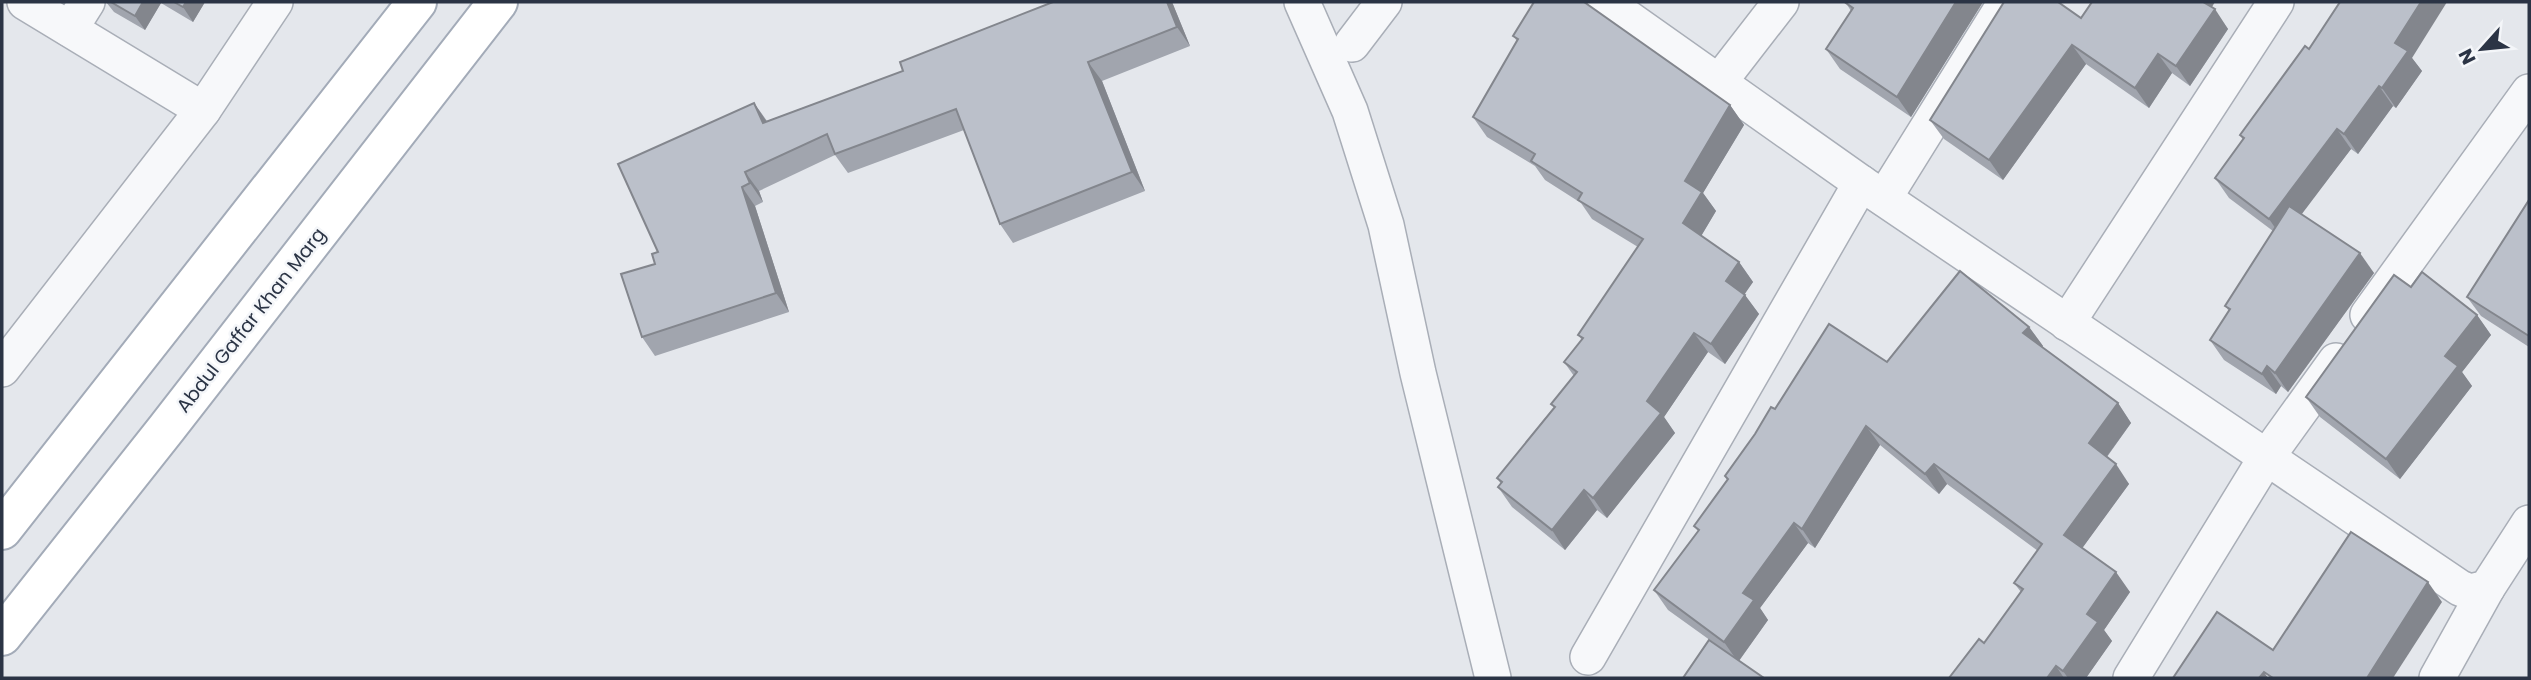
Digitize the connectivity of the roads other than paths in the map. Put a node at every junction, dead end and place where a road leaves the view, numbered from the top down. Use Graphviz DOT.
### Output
graph roads {
  1 [pos="25,2"];
  2 [pos="275,2"];
  3 [pos="417,2"];
  4 [pos="498,2"];
  5 [pos="1302,2"];
  6 [pos="1384,2"];
  7 [pos="1605,2"];
  8 [pos="1781,2"];
  9 [pos="2006,2"];
  10 [pos="2276,2"];
  11 [pos="78,15"];
  12 [pos="1352,44"];
  13 [pos="1719,82"];
  14 [pos="2529,92"];
  15 [pos="202,110"];
  16 [pos="1872,191"];
  17 [pos="2067,323"];
  18 [pos="2,369"];
  19 [pos="2266,458"];
  20 [pos="2529,523"];
  21 [pos="2,530"];
  22 [pos="2487,587"];
  23 [pos="2,636"];
  24 [pos="1588,657"];
  25 [pos="1493,678"];
  26 [pos="2131,678"];
  27 [pos="2437,678"];
  1 -- 11 [label="street"];
  2 -- 15 [label="street"];
  3 -- 21 [label="main road"];
  4 -- 23 [label="main road, Abdul Gaffar Khan Marg"];
  5 -- 25 [label="street"];
  6 -- 12 [label="street"];
  7 -- 13 [label="street"];
  8 -- 13 [label="street"];
  9 -- 16 [label="street"];
  10 -- 17 [label="street"];
  11 -- 15 [label="street"];
  13 -- 16 [label="street"];
  14 -- 19 [label="street"];
  15 -- 18 [label="street"];
  16 -- 17 [label="street"];
  16 -- 24 [label="street"];
  17 -- 19 [label="street"];
  19 -- 22 [label="street"];
  19 -- 26 [label="street"];
  20 -- 22 [label="street"];
  22 -- 27 [label="street"];
}
